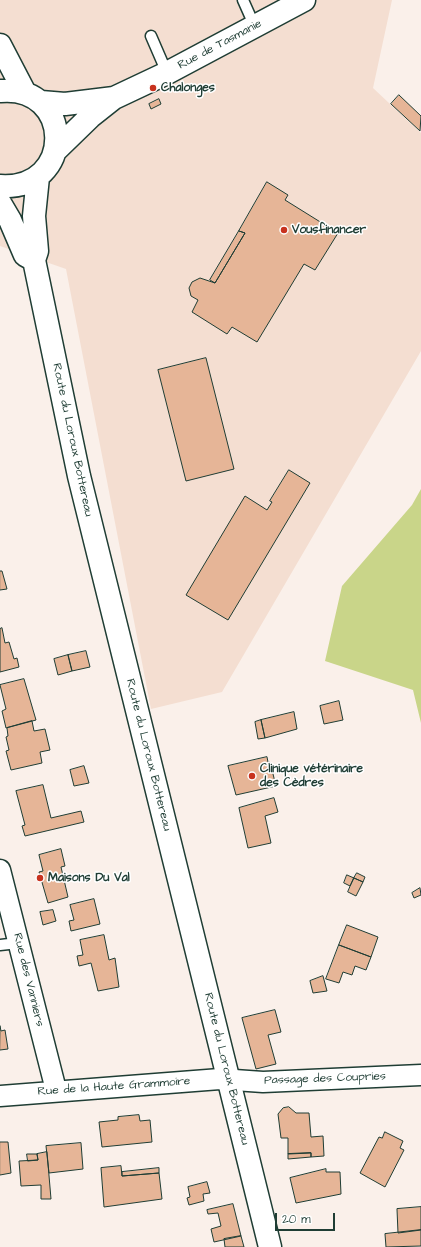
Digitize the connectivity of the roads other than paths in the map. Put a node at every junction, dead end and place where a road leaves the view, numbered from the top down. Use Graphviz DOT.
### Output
graph roads {
  1 [pos="243,0"];
  2 [pos="304,0"];
  3 [pos="255,27"];
  4 [pos="151,36"];
  5 [pos="0,45"];
  6 [pos="167,73"];
  7 [pos="0,91"];
  8 [pos="33,98"];
  9 [pos="114,98"];
  10 [pos="56,150"];
  11 [pos="38,177"];
  12 [pos="0,186"];
  13 [pos="0,203"];
  14 [pos="34,260"];
  15 [pos="0,870"];
  16 [pos="9,944"];
  17 [pos="421,1075"];
  18 [pos="228,1078"];
  19 [pos="56,1090"];
  20 [pos="0,1096"];
  21 [pos="270,1247"];
  1 -- 3 [label="lane"];
  2 -- 3 [label="main road, Rue de Tasmanie"];
  3 -- 6 [label="main road, Rue de Tasmanie"];
  4 -- 6 [label="lane"];
  5 -- 8 [label="main road"];
  6 -- 9 [label="main road, Rue de Tasmanie"];
  7 -- 8 [label="main road, Rue de Tasmanie"];
  8 -- 9 [label="main road, Rue de Tasmanie"];
  8 -- 10 [label="main road"];
  9 -- 10 [label="main road, Rue de Tasmanie"];
  10 -- 11 [label="main road"];
  11 -- 12 [label="main road"];
  11 -- 14 [label="main road, Route du Loroux Bottereau"];
  13 -- 14 [label="main road"];
  14 -- 18 [label="main road, Route du Loroux Bottereau"];
  15 -- 16 [label="street, Rue des Vanniers"];
  16 -- 19 [label="street, Rue des Vanniers"];
  17 -- 18 [label="street, Passage des Coupries"];
  18 -- 19 [label="street, Rue de la Haute Grammoire"];
  18 -- 21 [label="main road, Route du Loroux Bottereau"];
  19 -- 20 [label="street, Rue de la Haute Grammoire"];
}
